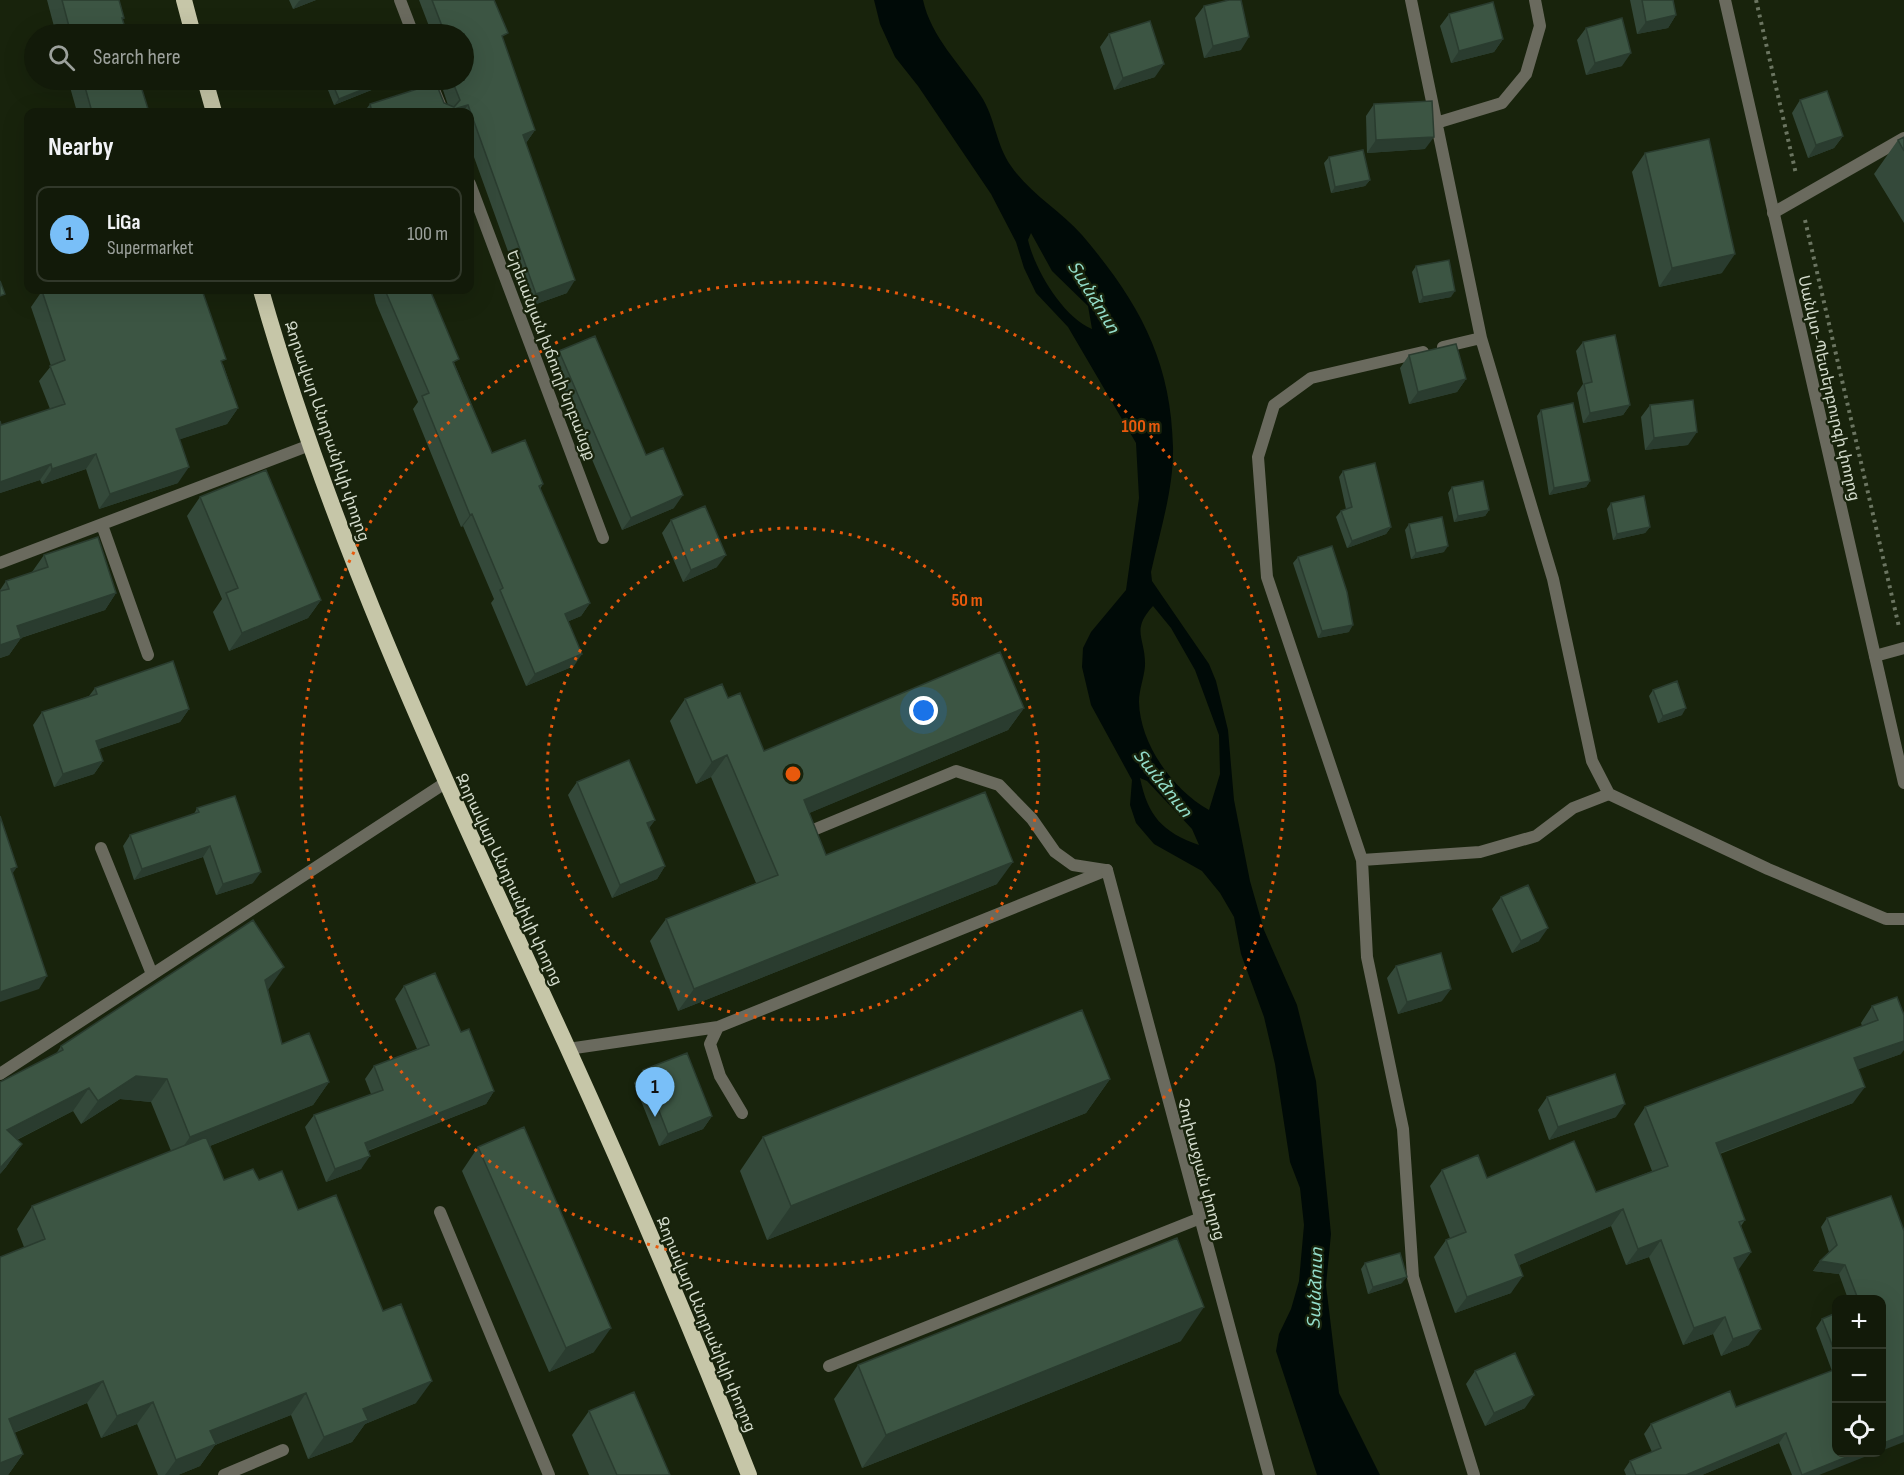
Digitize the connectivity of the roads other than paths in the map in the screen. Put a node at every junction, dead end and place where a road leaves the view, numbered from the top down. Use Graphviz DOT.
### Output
graph roads {
  1 [pos="184,0"];
  2 [pos="400,0"];
  3 [pos="1411,0"];
  4 [pos="1536,0"];
  5 [pos="1725,0"];
  6 [pos="190,24"];
  7 [pos="409,24"];
  8 [pos="208,90"];
  9 [pos="434,90"];
  10 [pos="213,108"];
  11 [pos="441,108"];
  12 [pos="1436,123"];
  13 [pos="1904,138"];
  14 [pos="474,195"];
  15 [pos="1773,213"];
  16 [pos="262,294"];
  17 [pos="1481,338"];
  18 [pos="310,445"];
  19 [pos="102,525"];
  20 [pos="603,537"];
  21 [pos="0,563"];
  22 [pos="1904,648"];
  23 [pos="148,655"];
  24 [pos="1875,656"];
  25 [pos="445,783"];
  26 [pos="1904,783"];
  27 [pos="1609,794"];
  28 [pos="806,833"];
  29 [pos="101,848"];
  30 [pos="1362,860"];
  31 [pos="1107,870"];
  32 [pos="1904,919"];
  33 [pos="152,974"];
  34 [pos="718,1027"];
  35 [pos="568,1048"];
  36 [pos="0,1074"];
  37 [pos="742,1113"];
  38 [pos="440,1212"];
  39 [pos="1198,1219"];
  40 [pos="829,1366"];
  41 [pos="283,1450"];
  42 [pos="224,1475"];
  43 [pos="549,1475"];
  44 [pos="749,1475"];
  45 [pos="1269,1475"];
  46 [pos="1474,1475"];
  1 -- 6 [label="highway"];
  2 -- 7 [label="street"];
  3 -- 12 [label="street"];
  4 -- 12 [label="street"];
  5 -- 15 [label="street, Սանկտ-Պետերբուրգի փողոց"];
  8 -- 10 [label="highway"];
  9 -- 11 [label="street"];
  12 -- 17 [label="street"];
  13 -- 15 [label="street"];
  14 -- 20 [label="street, Երեւանյան խճուղի նրբանցք"];
  15 -- 24 [label="street, Սանկտ-Պետերբուրգի փողոց"];
  16 -- 18 [label="highway, Զորավար Անդրանիկի փողոց"];
  17 -- 27 [label="street"];
  17 -- 30 [label="street"];
  18 -- 19 [label="street"];
  18 -- 25 [label="highway, Զորավար Անդրանիկի փողոց"];
  19 -- 21 [label="street"];
  19 -- 23 [label="street"];
  22 -- 24 [label="street"];
  24 -- 26 [label="street, Սանկտ-Պետերբուրգի փողոց"];
  25 -- 33 [label="street"];
  25 -- 35 [label="highway, Զորավար Անդրանիկի փողոց"];
  27 -- 30 [label="street"];
  27 -- 32 [label="street"];
  28 -- 31 [label="street"];
  29 -- 33 [label="street"];
  30 -- 46 [label="street"];
  31 -- 34 [label="street"];
  31 -- 39 [label="street, Չուխաջյան փողոց"];
  33 -- 36 [label="street"];
  34 -- 35 [label="street"];
  34 -- 37 [label="street"];
  35 -- 44 [label="highway, Զորավար Անդրանիկի փողոց"];
  38 -- 43 [label="street"];
  39 -- 40 [label="street"];
  39 -- 45 [label="street, Չուխաջյան փողոց"];
  41 -- 42 [label="street"];
}
